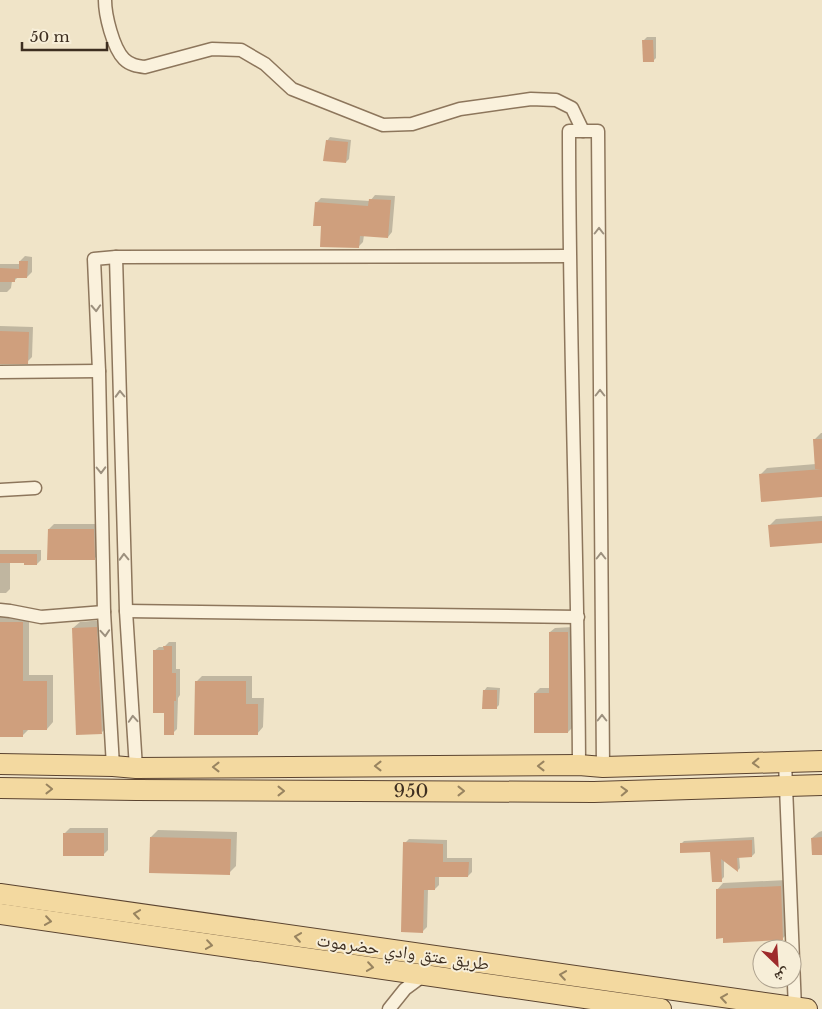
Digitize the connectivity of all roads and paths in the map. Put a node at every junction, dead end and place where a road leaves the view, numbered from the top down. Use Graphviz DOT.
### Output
graph roads {
  1 [pos="105,0"];
  2 [pos="583,131"];
  3 [pos="569,256"];
  4 [pos="116,257"];
  5 [pos="99,371"];
  6 [pos="0,372"];
  7 [pos="35,488"];
  8 [pos="0,490"];
  9 [pos="0,610"];
  10 [pos="104,612"];
  11 [pos="126,612"];
  12 [pos="578,617"];
  13 [pos="822,761"];
  14 [pos="785,762"];
  15 [pos="0,764"];
  16 [pos="579,765"];
  17 [pos="114,766"];
  18 [pos="602,767"];
  19 [pos="136,768"];
  20 [pos="822,785"];
  21 [pos="786,786"];
  22 [pos="0,788"];
  23 [pos="0,894"];
  24 [pos="0,914"];
  25 [pos="424,975"];
  26 [pos="799,1008"];
  27 [pos="389,1009"];
  28 [pos="660,1009"];
  1 -- 2 [label="street"];
  2 -- 3 [label="street"];
  18 -- 2 [label="street, one-way"];
  3 -- 4 [label="street"];
  3 -- 12 [label="street"];
  4 -- 5 [label="street, one-way"];
  11 -- 4 [label="street, one-way"];
  5 -- 6 [label="street"];
  5 -- 10 [label="street, one-way"];
  7 -- 8 [label="street"];
  9 -- 10 [label="street"];
  10 -- 17 [label="street, one-way"];
  11 -- 12 [label="street"];
  19 -- 11 [label="street, one-way"];
  12 -- 16 [label="street"];
  13 -- 14 [label="main road, 950"];
  14 -- 18 [label="main road, 950, one-way"];
  14 -- 21 [label="street"];
  15 -- 17 [label="main road, 950"];
  16 -- 18 [label="main road, 950"];
  16 -- 19 [label="main road, 950, one-way"];
  17 -- 19 [label="main road, 950"];
  20 -- 21 [label="main road, 950 / 950"];
  22 -- 21 [label="main road, 950 / 950, one-way"];
  21 -- 26 [label="street"];
  26 -- 23 [label="main road, طريق عتق وادي حضرموت, one-way"];
  24 -- 25 [label="main road, طريق عتق وادي حضرموت, one-way"];
  25 -- 27 [label="street"];
  25 -- 28 [label="main road, طريق عتق وادي حضرموت"];
}
